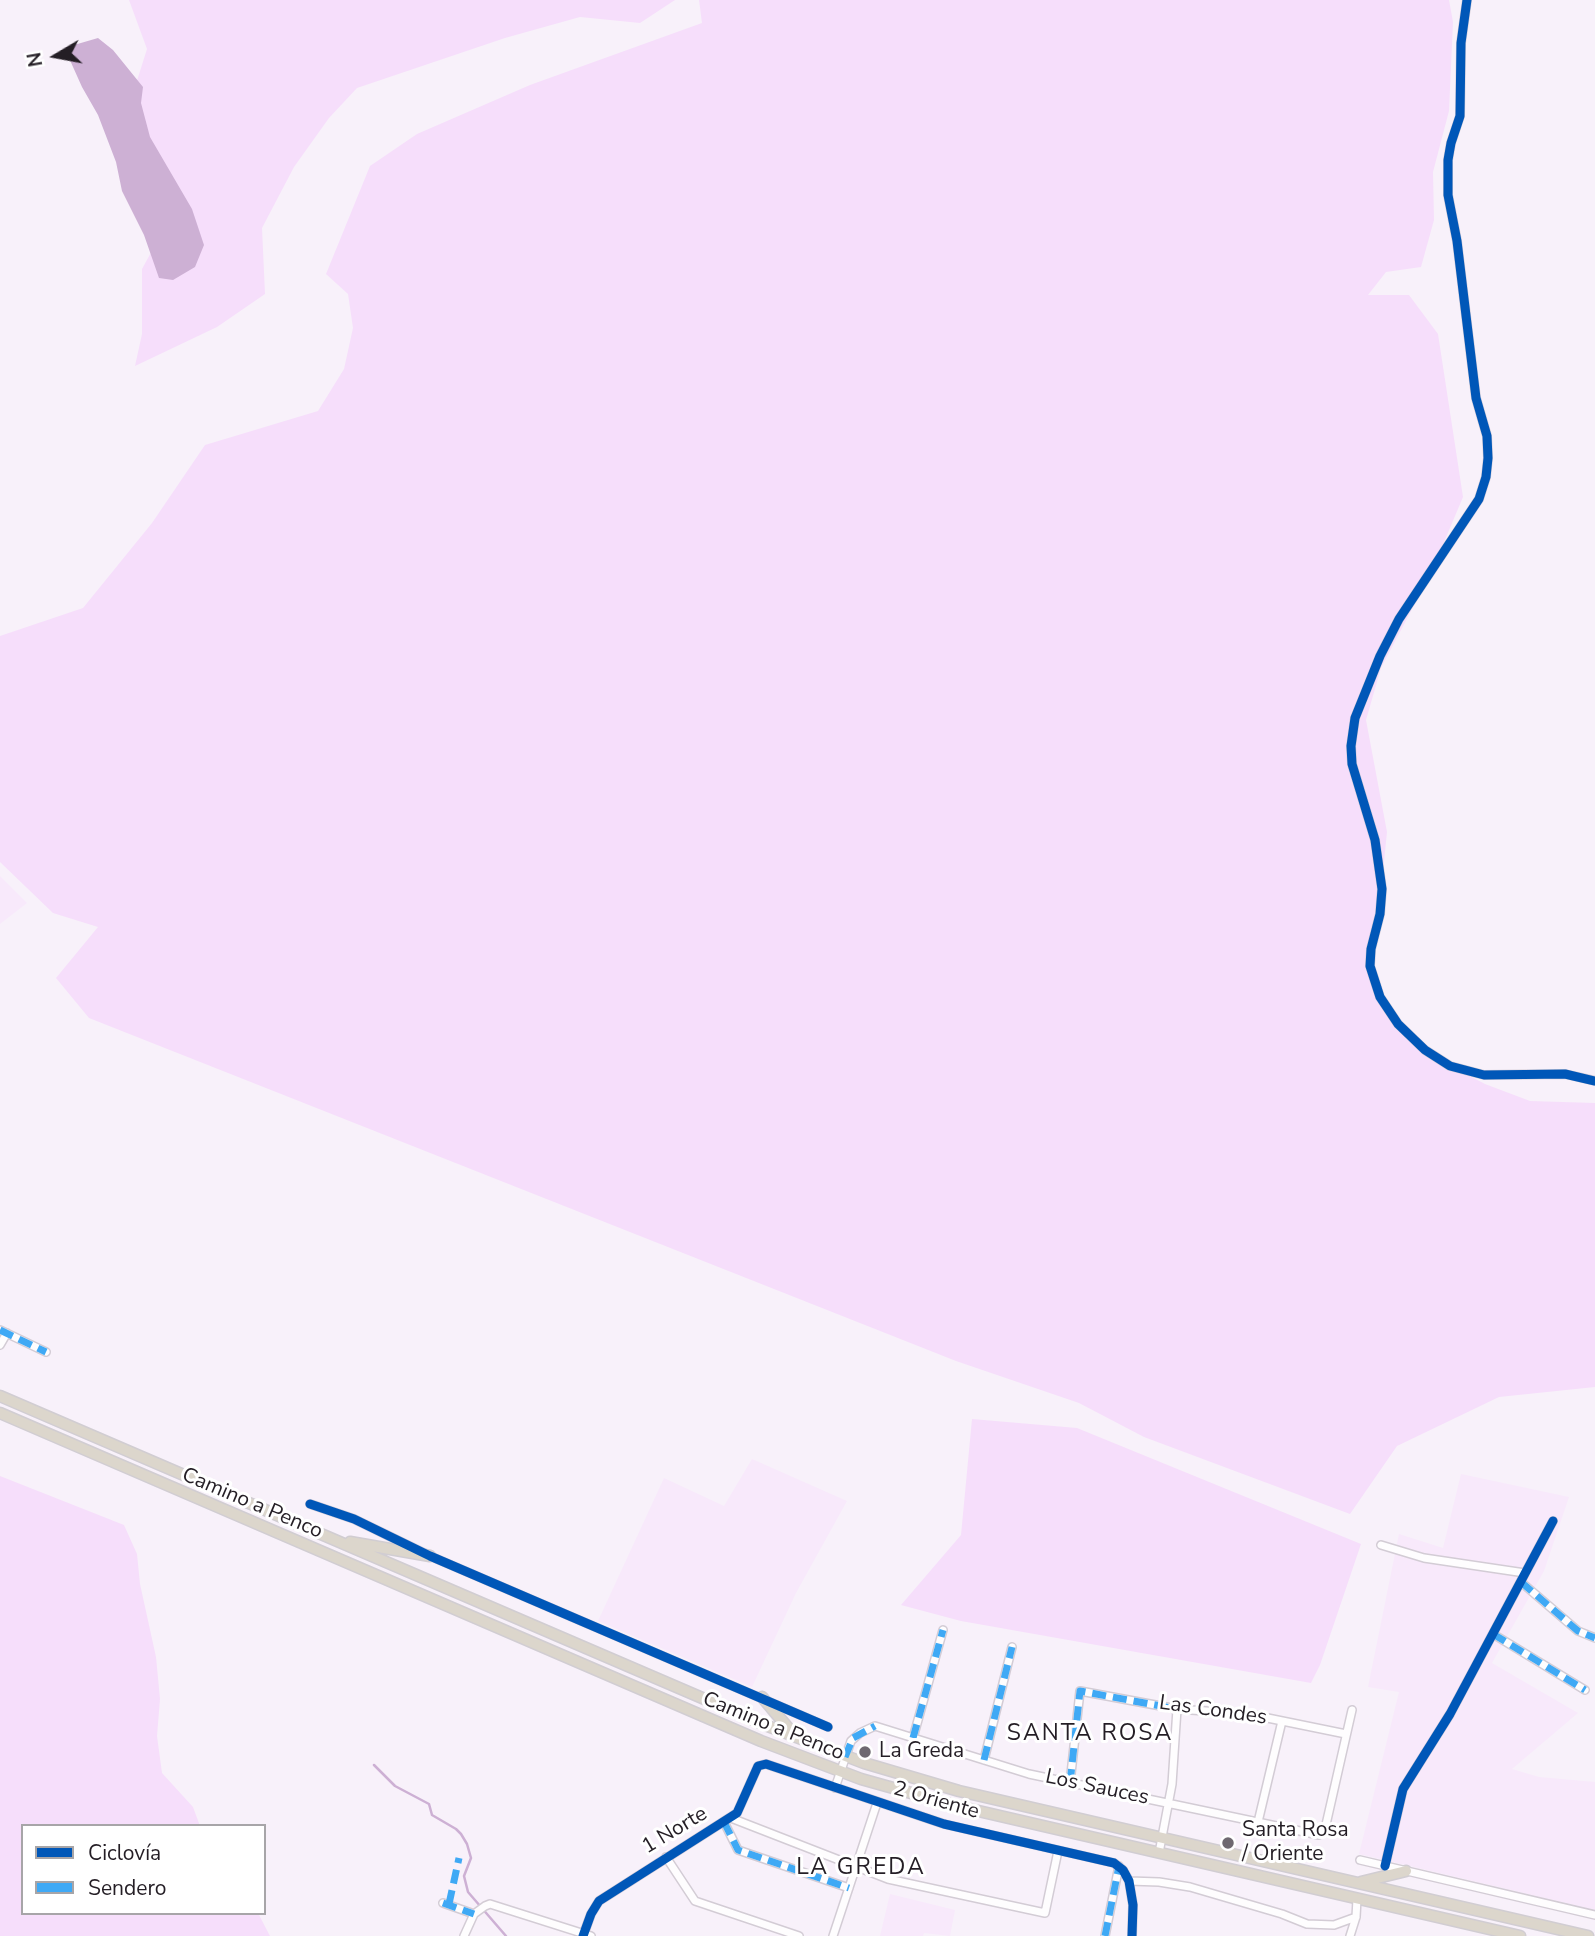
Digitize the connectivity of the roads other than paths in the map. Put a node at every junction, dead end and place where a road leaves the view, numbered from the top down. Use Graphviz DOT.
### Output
graph roads {
  1 [pos="1467,0"];
  2 [pos="1595,1081"];
  3 [pos="3,1331"];
  4 [pos="0,1345"];
  5 [pos="46,1352"];
  6 [pos="0,1396"];
  7 [pos="0,1413"];
  8 [pos="310,1504"];
  9 [pos="1553,1521"];
  10 [pos="332,1539"];
  11 [pos="1381,1545"];
  12 [pos="430,1556"];
  13 [pos="1525,1573"];
  14 [pos="1521,1582"];
  15 [pos="943,1630"];
  16 [pos="1493,1634"];
  17 [pos="1595,1638"];
  18 [pos="1012,1647"];
  19 [pos="1585,1690"];
  20 [pos="762,1697"];
  21 [pos="1177,1709"];
  22 [pos="1352,1710"];
  23 [pos="1282,1721"];
  24 [pos="828,1727"];
  25 [pos="1346,1734"];
  26 [pos="796,1738"];
  27 [pos="913,1738"];
  28 [pos="845,1756"];
  29 [pos="984,1760"];
  30 [pos="762,1764"];
  31 [pos="841,1772"];
  32 [pos="1070,1783"];
  33 [pos="835,1788"];
  34 [pos="877,1803"];
  35 [pos="1169,1803"];
  36 [pos="727,1820"];
  37 [pos="1258,1822"];
  38 [pos="1162,1838"];
  39 [pos="1058,1851"];
  40 [pos="1158,1853"];
  41 [pos="666,1857"];
  42 [pos="1360,1860"];
  43 [pos="1119,1866"];
  44 [pos="1385,1866"];
  45 [pos="855,1867"];
  46 [pos="1406,1871"];
  47 [pos="1129,1881"];
  48 [pos="1358,1883"];
  49 [pos="849,1888"];
  50 [pos="1357,1899"];
  51 [pos="443,1903"];
  52 [pos="476,1913"];
  53 [pos="1595,1914"];
  54 [pos="1356,1917"];
  55 [pos="586,1935"];
  56 [pos="464,1936"];
  57 [pos="799,1936"];
  58 [pos="833,1936"];
  59 [pos="1105,1936"];
  60 [pos="1132,1936"];
  61 [pos="1350,1936"];
  62 [pos="1520,1936"];
  63 [pos="1587,1936"];
  1 -- 2 [label="street"];
  3 -- 4 [label="street"];
  3 -- 5 [label="street"];
  6 -- 10 [label="highway, Camino a Penco"];
  7 -- 31 [label="highway, Camino a Penco"];
  8 -- 12 [label="street"];
  9 -- 13 [label="street"];
  10 -- 12 [label="highway"];
  10 -- 26 [label="highway, Camino a Penco"];
  11 -- 13 [label="street"];
  12 -- 20 [label="street"];
  13 -- 14 [label="street"];
  14 -- 16 [label="street"];
  14 -- 17 [label="street"];
  15 -- 27 [label="street"];
  16 -- 19 [label="street"];
  16 -- 44 [label="street"];
  18 -- 29 [label="street"];
  20 -- 24 [label="street"];
  20 -- 26 [label="highway"];
  21 -- 23 [label="street, Las Condes"];
  21 -- 32 [label="street, Las Condes"];
  21 -- 35 [label="street"];
  22 -- 25 [label="street"];
  23 -- 25 [label="street, Las Condes"];
  23 -- 37 [label="street"];
  25 -- 37 [label="street, Los Sauces"];
  26 -- 28 [label="highway, Camino a Penco"];
  27 -- 28 [label="street, Los Sauces"];
  27 -- 29 [label="street, Los Sauces"];
  28 -- 31 [label="street"];
  28 -- 38 [label="highway, Camino a Penco"];
  29 -- 32 [label="street, Los Sauces"];
  30 -- 33 [label="street, 2 Oriente"];
  30 -- 36 [label="street, 1 Norte"];
  31 -- 33 [label="street"];
  31 -- 40 [label="highway, Camino a Penco"];
  32 -- 35 [label="street, Los Sauces"];
  33 -- 34 [label="street, 2 Oriente"];
  34 -- 39 [label="street, 2 Oriente"];
  34 -- 45 [label="street"];
  35 -- 37 [label="street, Los Sauces"];
  35 -- 38 [label="street"];
  36 -- 41 [label="street, 1 Norte"];
  36 -- 45 [label="street"];
  36 -- 49 [label="street"];
  38 -- 40 [label="street"];
  38 -- 48 [label="highway, Camino a Penco"];
  39 -- 43 [label="street, 2 Oriente"];
  39 -- 45 [label="street"];
  40 -- 50 [label="highway, Camino a Penco"];
  41 -- 55 [label="street, 1 Norte"];
  41 -- 57 [label="street"];
  42 -- 44 [label="street"];
  43 -- 47 [label="street"];
  43 -- 59 [label="street"];
  44 -- 46 [label="street"];
  45 -- 49 [label="street"];
  46 -- 48 [label="highway"];
  46 -- 53 [label="street"];
  47 -- 54 [label="street"];
  47 -- 60 [label="street"];
  48 -- 63 [label="highway, Camino a Penco"];
  49 -- 58 [label="street"];
  50 -- 54 [label="street"];
  50 -- 62 [label="highway, Camino a Penco"];
  51 -- 52 [label="street"];
  52 -- 55 [label="street"];
  52 -- 56 [label="street"];
  54 -- 61 [label="street"];
}
